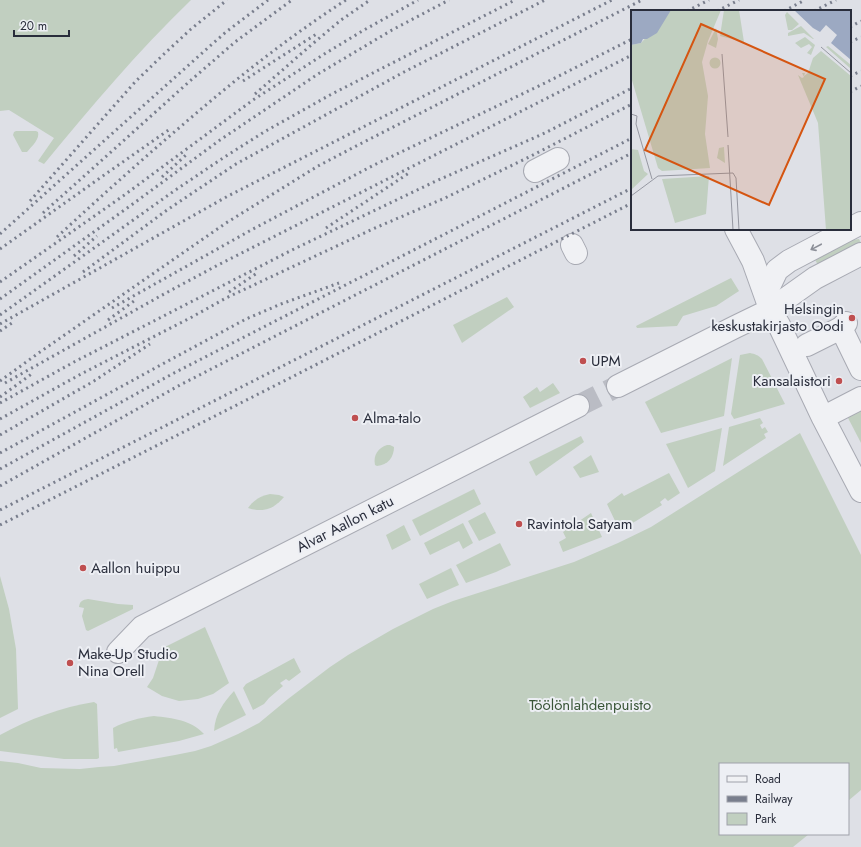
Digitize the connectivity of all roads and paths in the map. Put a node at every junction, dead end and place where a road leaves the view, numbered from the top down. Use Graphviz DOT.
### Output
graph roads {
  1 [pos="558,159"];
  2 [pos="535,171"];
  3 [pos="861,224"];
  4 [pos="851,229"];
  5 [pos="737,230"];
  6 [pos="849,230"];
  7 [pos="861,254"];
  8 [pos="770,310"];
  9 [pos="807,345"];
  10 [pos="861,369"];
  11 [pos="618,386"];
  12 [pos="861,398"];
  13 [pos="578,406"];
  14 [pos="832,413"];
  15 [pos="861,491"];
  16 [pos="118,652"];
  1 -- 2 [label="street"];
  3 -- 4 [label="street, one-way"];
  5 -- 8 [label="street"];
  6 -- 8 [label="street, one-way"];
  7 -- 8 [label="street"];
  8 -- 11 [label="street"];
  8 -- 15 [label="street"];
  9 -- 10 [label="street"];
  12 -- 14 [label="street"];
  13 -- 16 [label="street, Alvar Aallon katu"];
}
